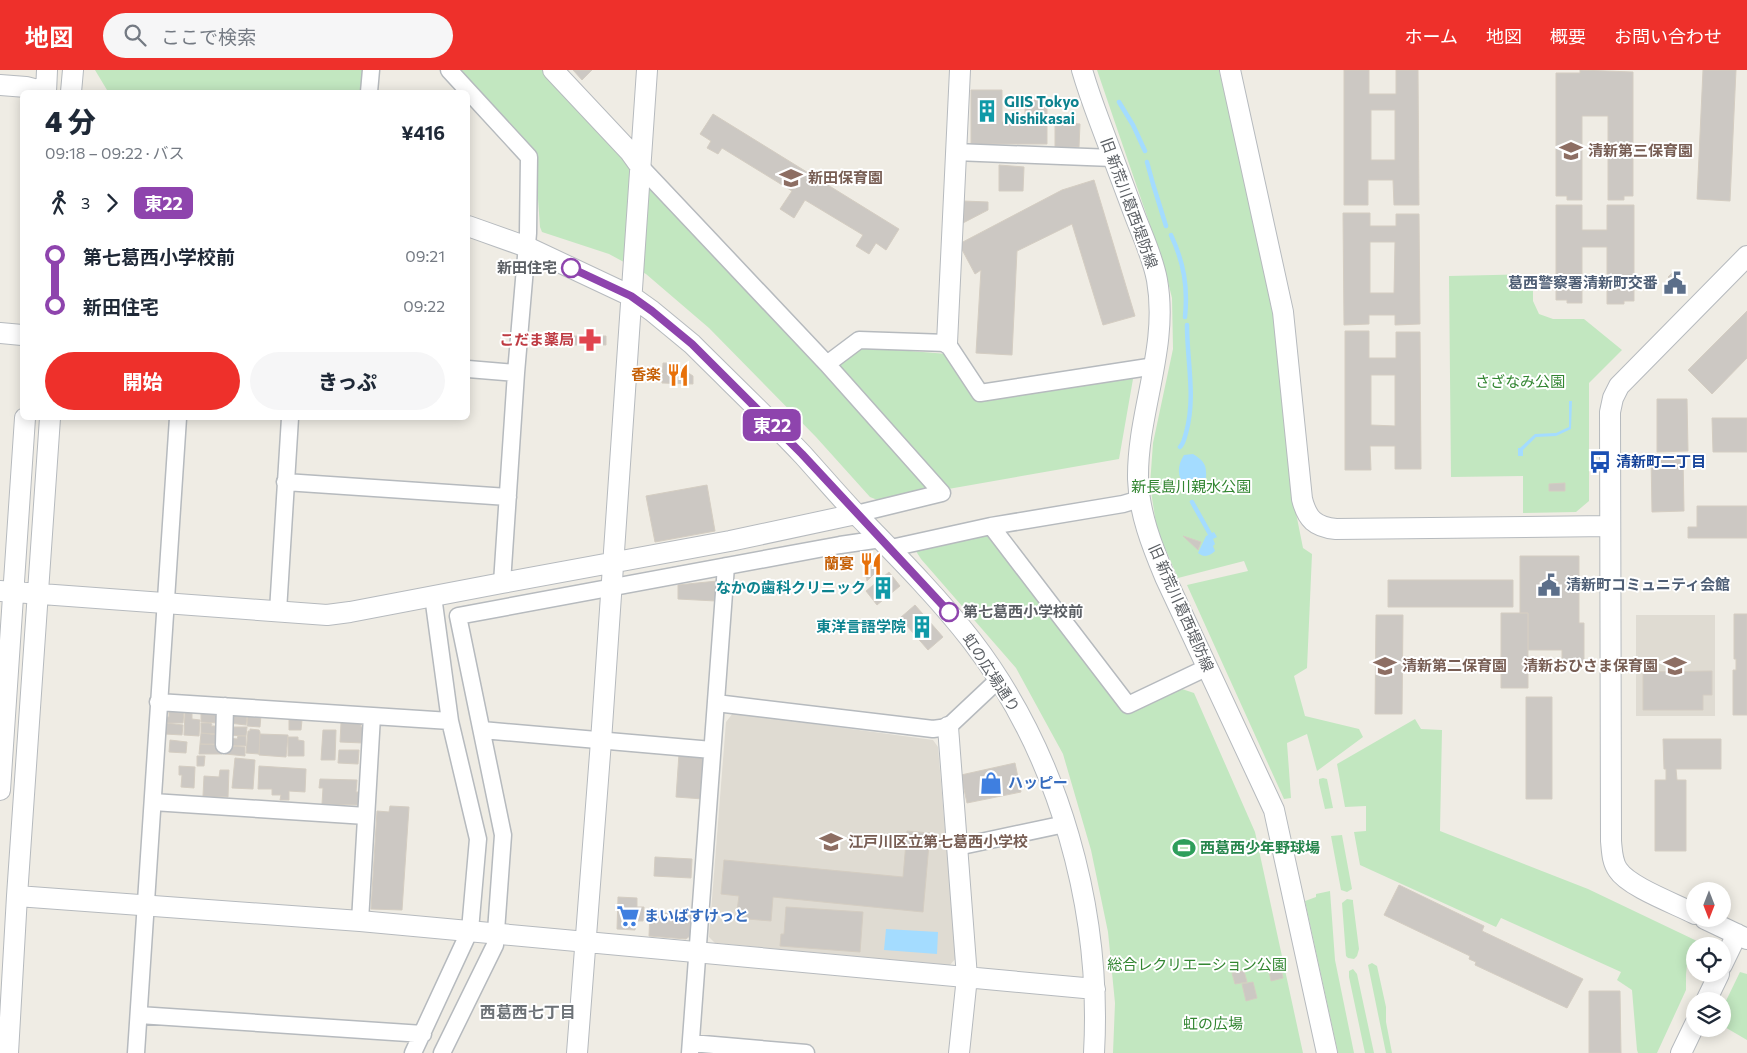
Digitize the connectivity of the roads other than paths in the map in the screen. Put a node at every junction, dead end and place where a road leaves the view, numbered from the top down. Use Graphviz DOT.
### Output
graph roads {
  1 [pos="47,70"];
  2 [pos="73,70"];
  3 [pos="371,70"];
  4 [pos="449,70"];
  5 [pos="553,70"];
  6 [pos="647,70"];
  7 [pos="960,70"];
  8 [pos="1082,70"];
  9 [pos="1230,70"];
  10 [pos="0,85"];
  11 [pos="37,90"];
  12 [pos="45,90"];
  13 [pos="71,90"];
  14 [pos="369,90"];
  15 [pos="467,90"];
  16 [pos="470,93"];
  17 [pos="955,152"];
  18 [pos="1113,158"];
  19 [pos="640,166"];
  20 [pos="470,227"];
  21 [pos="527,247"];
  22 [pos="1747,256"];
  23 [pos="631,296"];
  24 [pos="0,333"];
  25 [pos="20,335"];
  26 [pos="946,343"];
  27 [pos="827,364"];
  28 [pos="1156,366"];
  29 [pos="470,370"];
  30 [pos="516,373"];
  31 [pos="25,420"];
  32 [pos="50,420"];
  33 [pos="178,420"];
  34 [pos="290,420"];
  35 [pos="286,482"];
  36 [pos="508,497"];
  37 [pos="1140,499"];
  38 [pos="856,514"];
  39 [pos="991,526"];
  40 [pos="1610,526"];
  41 [pos="886,544"];
  42 [pos="613,563"];
  43 [pos="726,566"];
  44 [pos="502,583"];
  45 [pos="612,588"];
  46 [pos="7,592"];
  47 [pos="38,594"];
  48 [pos="433,596"];
  49 [pos="165,603"];
  50 [pos="278,612"];
  51 [pos="1208,667"];
  52 [pos="998,680"];
  53 [pos="158,702"];
  54 [pos="716,703"];
  55 [pos="226,706"];
  56 [pos="372,716"];
  57 [pos="450,721"];
  58 [pos="948,727"];
  59 [pos="482,730"];
  60 [pos="601,741"];
  61 [pos="224,745"];
  62 [pos="712,750"];
  63 [pos="0,790"];
  64 [pos="153,802"];
  65 [pos="366,816"];
  66 [pos="1065,824"];
  67 [pos="957,847"];
  68 [pos="17,896"];
  69 [pos="146,905"];
  70 [pos="1686,910"];
  71 [pos="360,921"];
  72 [pos="1724,928"];
  73 [pos="470,930"];
  74 [pos="495,934"];
  75 [pos="1742,937"];
  76 [pos="585,943"];
  77 [pos="1731,952"];
  78 [pos="697,953"];
  79 [pos="967,977"];
  80 [pos="1095,989"];
  81 [pos="138,1015"];
  82 [pos="423,1034"];
  83 [pos="1689,1037"];
  84 [pos="691,1048"];
  85 [pos="8,1053"];
  86 [pos="136,1053"];
  87 [pos="413,1053"];
  88 [pos="442,1053"];
  89 [pos="577,1053"];
  90 [pos="806,1053"];
  91 [pos="959,1053"];
  92 [pos="1094,1053"];
  93 [pos="1327,1053"];
  94 [pos="1681,1053"];
  1 -- 12 [label="street"];
  2 -- 13 [label="street"];
  3 -- 14 [label="street"];
  4 -- 15 [label="street"];
  5 -- 19 [label="street"];
  6 -- 19 [label="street"];
  7 -- 17 [label="street"];
  8 -- 18 [label="street, 旧 新荒川葛西堤防線"];
  9 -- 40 [label="street"];
  10 -- 11 [label="street"];
  16 -- 21 [label="street"];
  17 -- 18 [label="street"];
  17 -- 26 [label="street"];
  18 -- 28 [label="street, 旧 新荒川葛西堤防線"];
  19 -- 23 [label="street"];
  19 -- 27 [label="street"];
  20 -- 21 [label="street, 虹の広場通り"];
  21 -- 23 [label="street, 虹の広場通り"];
  21 -- 30 [label="street"];
  22 -- 40 [label="street"];
  23 -- 38 [label="street, 虹の広場通り"];
  23 -- 42 [label="street"];
  24 -- 25 [label="street"];
  26 -- 27 [label="street"];
  26 -- 28 [label="street"];
  27 -- 38 [label="street"];
  28 -- 37 [label="street, 旧 新荒川葛西堤防線"];
  29 -- 30 [label="street"];
  30 -- 36 [label="street"];
  31 -- 46 [label="street"];
  32 -- 47 [label="street"];
  33 -- 49 [label="street"];
  34 -- 35 [label="street"];
  35 -- 36 [label="street"];
  35 -- 50 [label="street"];
  36 -- 44 [label="street"];
  37 -- 39 [label="street"];
  37 -- 51 [label="street, 旧 新荒川葛西堤防線"];
  38 -- 41 [label="street, 虹の広場通り"];
  38 -- 42 [label="street"];
  39 -- 41 [label="street"];
  39 -- 51 [label="street"];
  40 -- 70 [label="street"];
  41 -- 43 [label="street"];
  41 -- 52 [label="street, 虹の広場通り"];
  42 -- 44 [label="street"];
  42 -- 45 [label="street"];
  43 -- 45 [label="street"];
  43 -- 54 [label="street"];
  44 -- 48 [label="street"];
  45 -- 59 [label="street"];
  45 -- 60 [label="street"];
  46 -- 47 [label="street"];
  46 -- 63 [label="street"];
  47 -- 49 [label="street"];
  47 -- 68 [label="street"];
  48 -- 50 [label="street"];
  48 -- 57 [label="street"];
  49 -- 50 [label="street"];
  49 -- 53 [label="street"];
  51 -- 93 [label="street, 旧 新荒川葛西堤防線"];
  52 -- 58 [label="street"];
  52 -- 66 [label="street, 虹の広場通り"];
  53 -- 55 [label="street"];
  53 -- 64 [label="street"];
  54 -- 58 [label="street"];
  54 -- 62 [label="street"];
  55 -- 56 [label="street"];
  55 -- 61 [label="street"];
  56 -- 57 [label="street"];
  56 -- 65 [label="street"];
  57 -- 73 [label="street"];
  58 -- 67 [label="street"];
  59 -- 60 [label="street"];
  59 -- 74 [label="street"];
  60 -- 62 [label="street"];
  60 -- 76 [label="street"];
  62 -- 78 [label="street"];
  64 -- 65 [label="street"];
  64 -- 69 [label="street"];
  65 -- 71 [label="street"];
  66 -- 67 [label="street"];
  66 -- 80 [label="street, 虹の広場通り"];
  67 -- 79 [label="street"];
  68 -- 69 [label="street"];
  68 -- 85 [label="street"];
  69 -- 71 [label="street"];
  69 -- 81 [label="street"];
  71 -- 73 [label="street"];
  72 -- 75 [label="street"];
  73 -- 74 [label="street"];
  73 -- 82 [label="street"];
  74 -- 76 [label="street"];
  74 -- 88 [label="street"];
  75 -- 77 [label="street"];
  76 -- 78 [label="street"];
  76 -- 89 [label="street"];
  78 -- 79 [label="street"];
  78 -- 84 [label="street"];
  79 -- 80 [label="street"];
  79 -- 91 [label="street"];
  80 -- 92 [label="street, 虹の広場通り"];
  81 -- 82 [label="street"];
  81 -- 86 [label="street"];
  82 -- 87 [label="street"];
  83 -- 94 [label="street"];
  84 -- 90 [label="street"];
}
